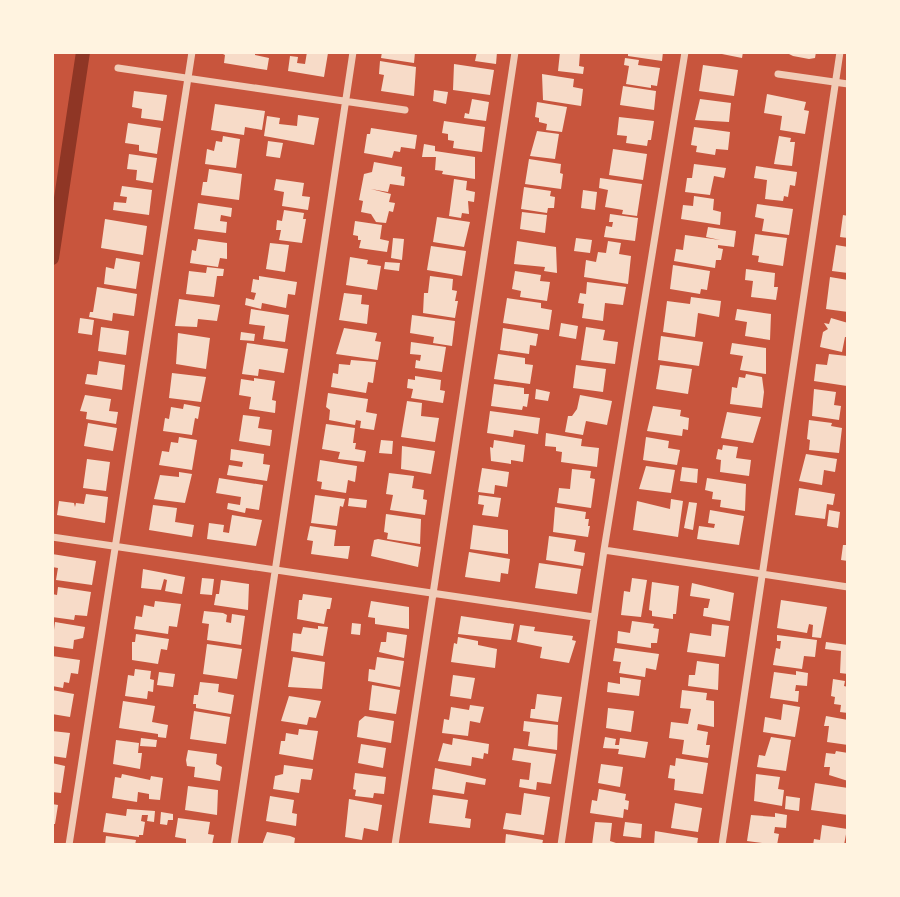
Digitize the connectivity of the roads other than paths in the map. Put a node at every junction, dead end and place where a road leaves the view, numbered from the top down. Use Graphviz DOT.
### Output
graph roads {
  1 [pos="192,52"];
  2 [pos="353,52"];
  3 [pos="515,52"];
  4 [pos="685,52"];
  5 [pos="840,52"];
  6 [pos="118,68"];
  7 [pos="778,74"];
  8 [pos="188,79"];
  9 [pos="835,82"];
  10 [pos="848,84"];
  11 [pos="345,102"];
  12 [pos="405,110"];
  13 [pos="52,537"];
  14 [pos="115,547"];
  15 [pos="604,550"];
  16 [pos="275,569"];
  17 [pos="762,573"];
  18 [pos="848,587"];
  19 [pos="433,592"];
  20 [pos="594,617"];
  21 [pos="69,845"];
  22 [pos="234,845"];
  23 [pos="395,845"];
  24 [pos="561,845"];
  25 [pos="722,845"];
  1 -- 8 [label="street"];
  2 -- 11 [label="street"];
  3 -- 19 [label="street"];
  4 -- 15 [label="street"];
  5 -- 9 [label="street"];
  6 -- 8 [label="street"];
  7 -- 9 [label="street"];
  8 -- 11 [label="street"];
  8 -- 14 [label="street"];
  9 -- 10 [label="street"];
  9 -- 17 [label="street"];
  11 -- 12 [label="street"];
  11 -- 16 [label="street"];
  13 -- 14 [label="street"];
  14 -- 16 [label="street"];
  14 -- 21 [label="street"];
  15 -- 17 [label="street"];
  15 -- 20 [label="street"];
  16 -- 19 [label="street"];
  16 -- 22 [label="street"];
  17 -- 18 [label="street"];
  17 -- 25 [label="street"];
  19 -- 20 [label="street"];
  19 -- 23 [label="street"];
  20 -- 24 [label="street"];
}
